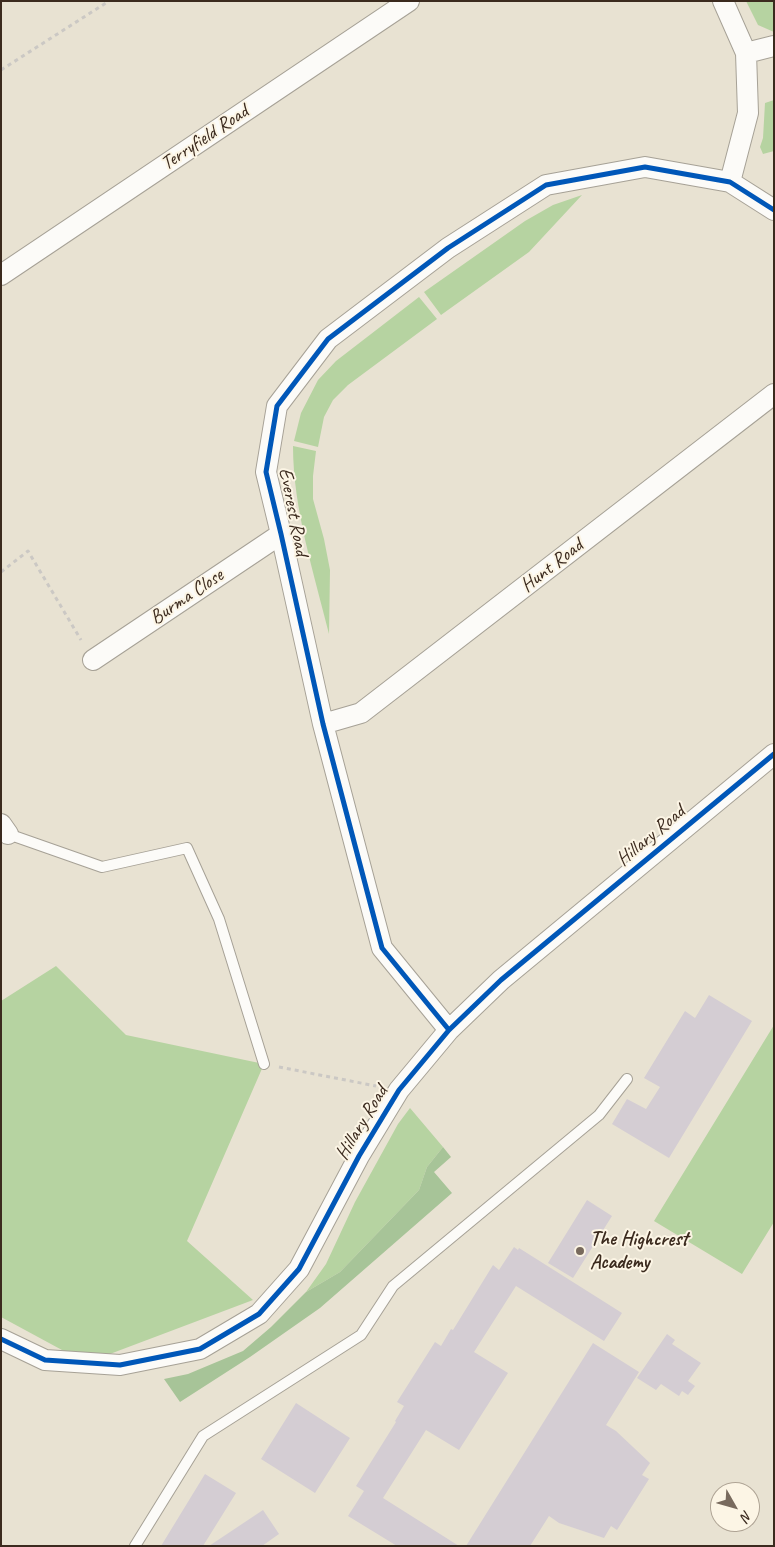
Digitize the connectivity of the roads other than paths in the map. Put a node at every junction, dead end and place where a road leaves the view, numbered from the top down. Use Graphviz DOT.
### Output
graph roads {
  1 [pos="409,1"];
  2 [pos="723,1"];
  3 [pos="774,46"];
  4 [pos="746,53"];
  5 [pos="730,182"];
  6 [pos="774,210"];
  7 [pos="1,275"];
  8 [pos="774,394"];
  9 [pos="281,534"];
  10 [pos="93,660"];
  11 [pos="323,724"];
  12 [pos="774,754"];
  13 [pos="5,829"];
  14 [pos="449,1030"];
  15 [pos="264,1064"];
  16 [pos="627,1080"];
  17 [pos="1,1339"];
  18 [pos="135,1546"];
  1 -- 7 [label="street, Terryfield Road"];
  2 -- 4 [label="street"];
  3 -- 4 [label="street"];
  4 -- 5 [label="street"];
  5 -- 6 [label="street, Everest Road"];
  5 -- 9 [label="street, Everest Road"];
  8 -- 11 [label="street, Hunt Road"];
  9 -- 10 [label="street, Burma Close"];
  9 -- 11 [label="street, Everest Road"];
  11 -- 14 [label="street, Everest Road"];
  12 -- 14 [label="street, Hillary Road"];
  13 -- 15 [label="lane"];
  14 -- 17 [label="street, Hillary Road"];
  16 -- 18 [label="lane"];
}
